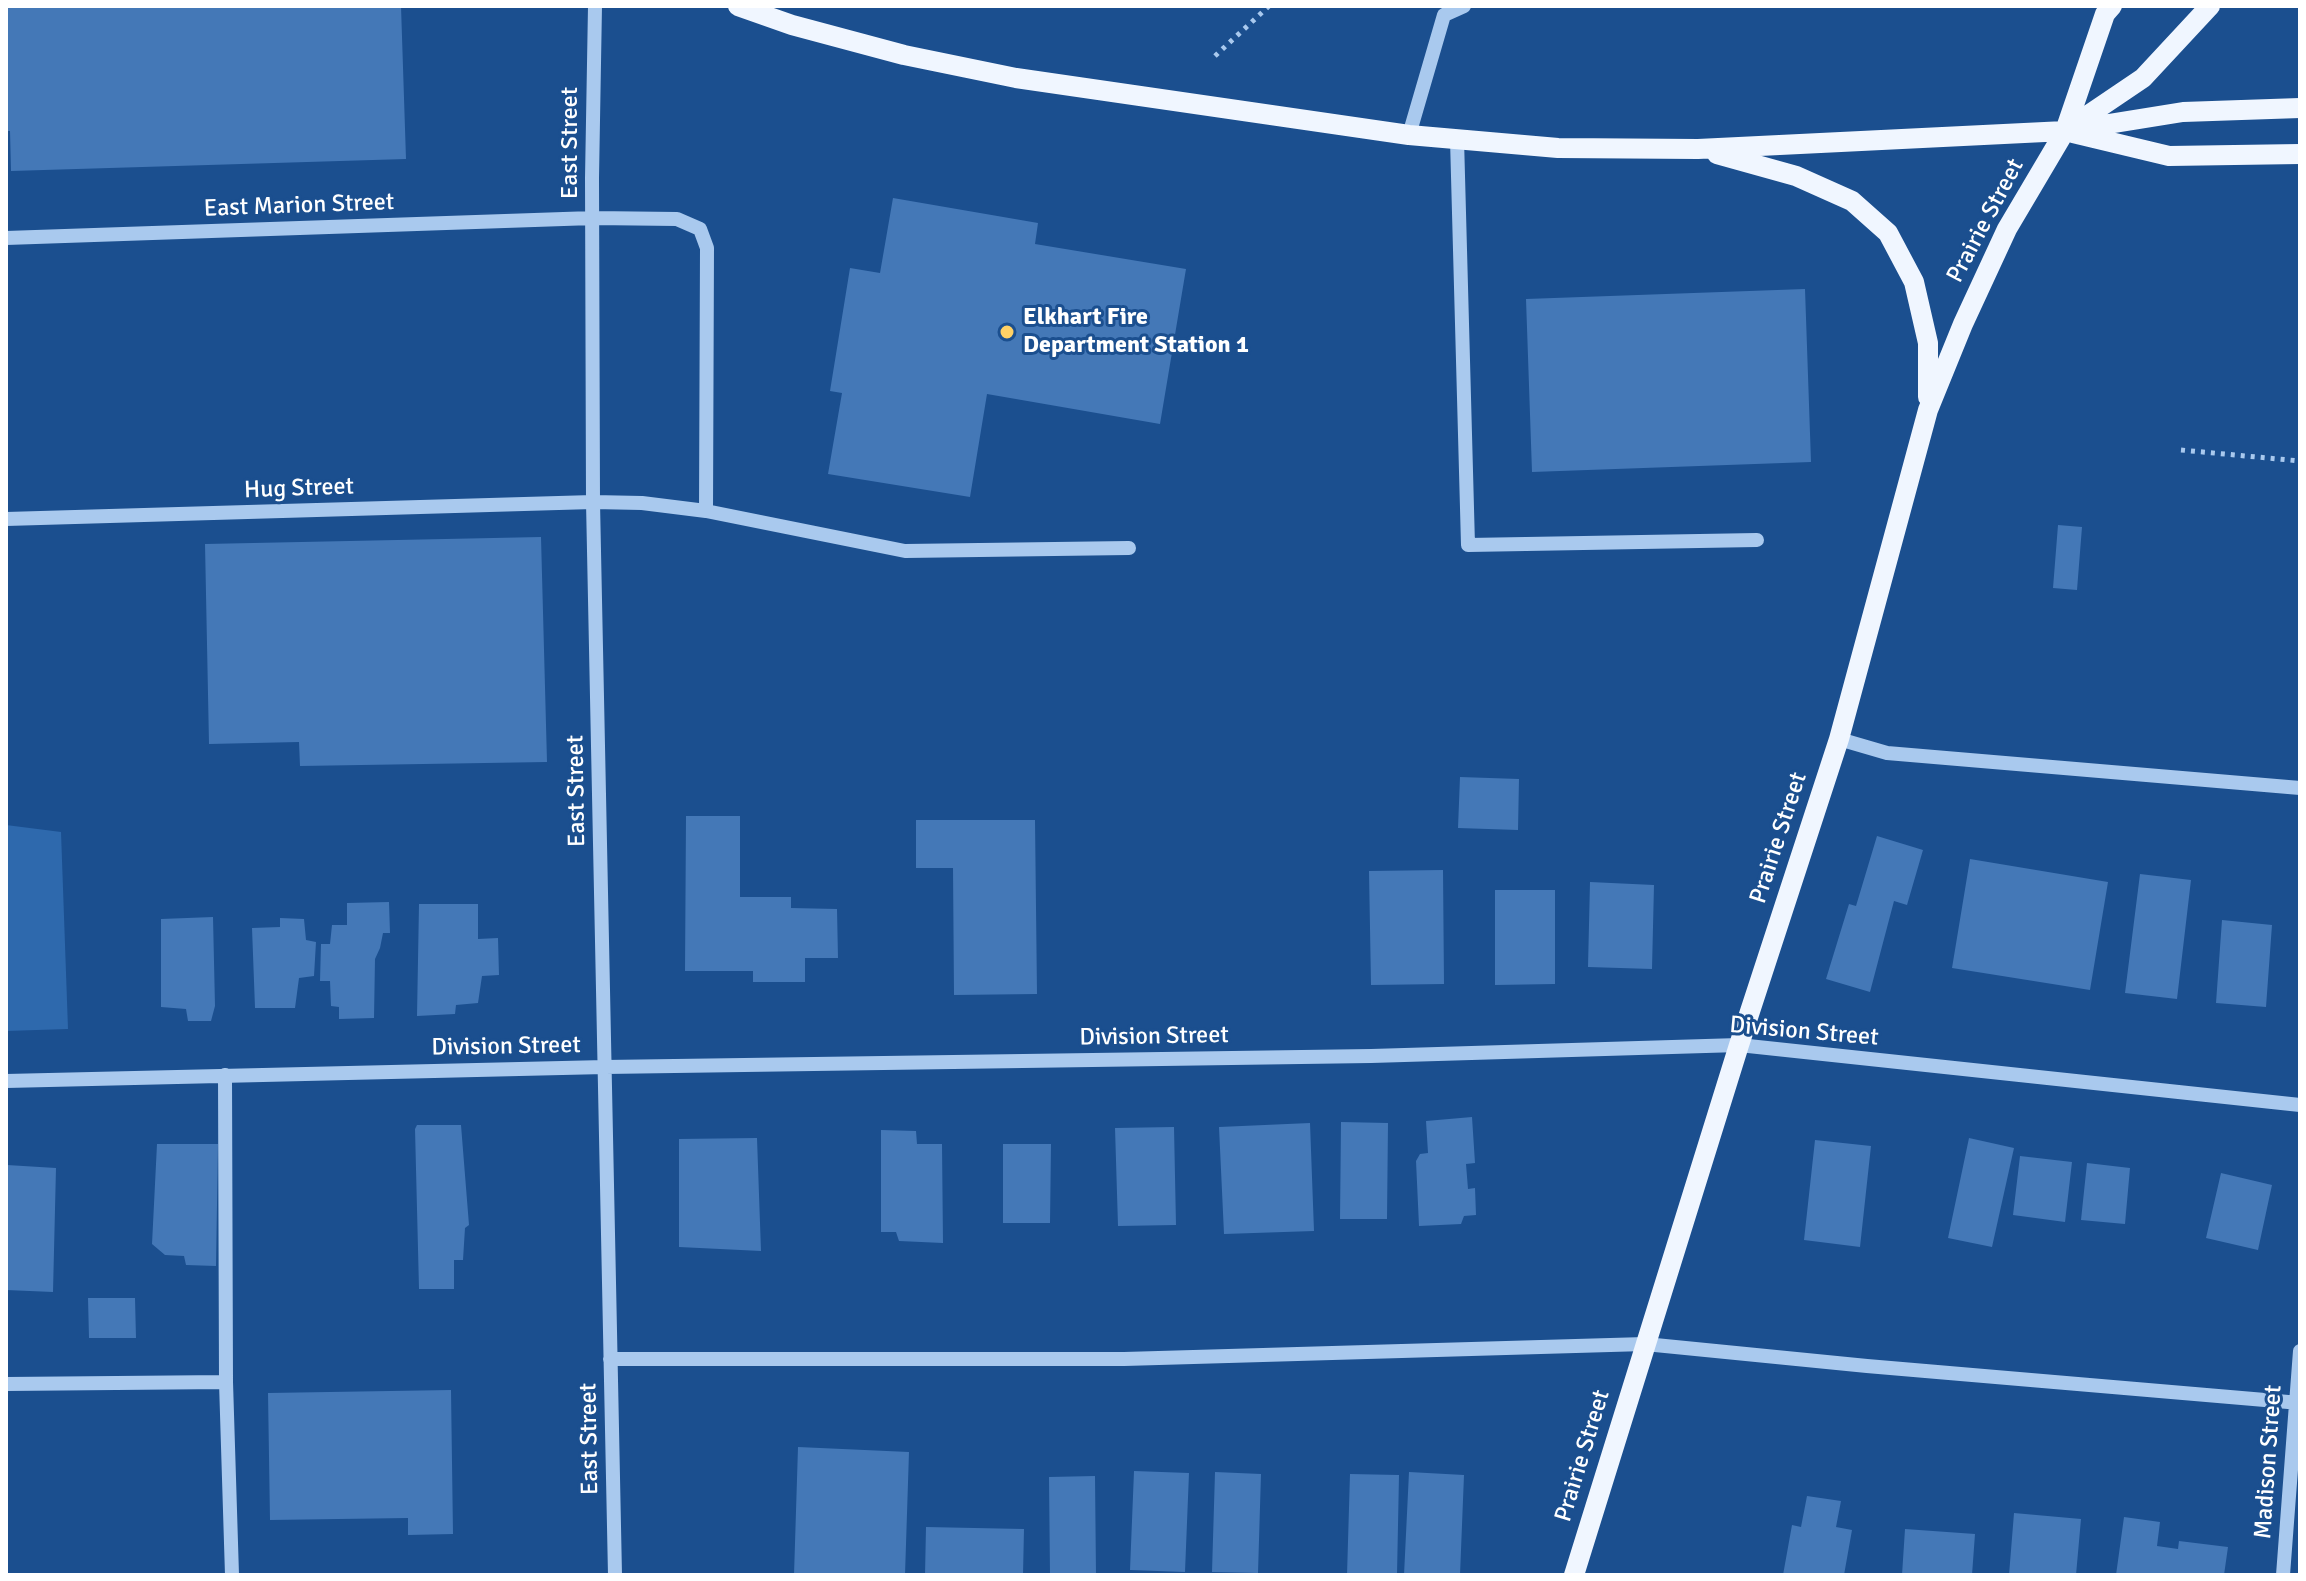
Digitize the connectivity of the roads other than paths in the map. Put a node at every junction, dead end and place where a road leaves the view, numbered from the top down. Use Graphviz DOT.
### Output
graph roads {
  1 [pos="595,6"];
  2 [pos="738,6"];
  3 [pos="1464,6"];
  4 [pos="2112,6"];
  5 [pos="2210,6"];
  6 [pos="2300,108"];
  7 [pos="2065,131"];
  8 [pos="1409,135"];
  9 [pos="1457,139"];
  10 [pos="1698,149"];
  11 [pos="2300,154"];
  12 [pos="593,218"];
  13 [pos="6,238"];
  14 [pos="1928,410"];
  15 [pos="593,502"];
  16 [pos="706,511"];
  17 [pos="6,519"];
  18 [pos="1757,540"];
  19 [pos="1129,548"];
  20 [pos="1839,739"];
  21 [pos="2300,788"];
  22 [pos="1739,1045"];
  23 [pos="605,1067"];
  24 [pos="225,1075"];
  25 [pos="6,1081"];
  26 [pos="2300,1105"];
  27 [pos="1645,1344"];
  28 [pos="2300,1351"];
  29 [pos="610,1359"];
  30 [pos="226,1382"];
  31 [pos="6,1384"];
  32 [pos="2298,1403"];
  33 [pos="232,1575"];
  34 [pos="615,1575"];
  35 [pos="1574,1575"];
  36 [pos="2283,1575"];
  1 -- 12 [label="street, East Street"];
  2 -- 8 [label="main road"];
  3 -- 8 [label="street"];
  4 -- 7 [label="main road, Prairie Street"];
  5 -- 7 [label="main road, Prairie Street"];
  6 -- 7 [label="main road"];
  7 -- 10 [label="main road"];
  7 -- 11 [label="main road"];
  7 -- 14 [label="main road, Prairie Street"];
  8 -- 9 [label="main road"];
  9 -- 10 [label="main road"];
  9 -- 18 [label="street"];
  10 -- 14 [label="main road"];
  12 -- 13 [label="street, East Marion Street"];
  12 -- 15 [label="street, East Street"];
  12 -- 16 [label="street, East Marion Street"];
  14 -- 20 [label="main road, Prairie Street"];
  15 -- 16 [label="street, Hug Street"];
  15 -- 17 [label="street, Hug Street"];
  15 -- 23 [label="street, East Street"];
  16 -- 19 [label="street, Hug Street"];
  20 -- 21 [label="street"];
  20 -- 22 [label="main road, Prairie Street"];
  22 -- 23 [label="street, Division Street"];
  22 -- 26 [label="street, Division Street"];
  22 -- 27 [label="main road, Prairie Street"];
  23 -- 24 [label="street, Division Street"];
  23 -- 29 [label="street, East Street"];
  24 -- 25 [label="street, Division Street"];
  24 -- 30 [label="street"];
  27 -- 29 [label="street"];
  27 -- 32 [label="street"];
  27 -- 35 [label="main road, Prairie Street"];
  28 -- 32 [label="street, Madison Street"];
  29 -- 34 [label="street, East Street"];
  30 -- 31 [label="street"];
  30 -- 33 [label="street"];
  32 -- 36 [label="street, Madison Street"];
}
